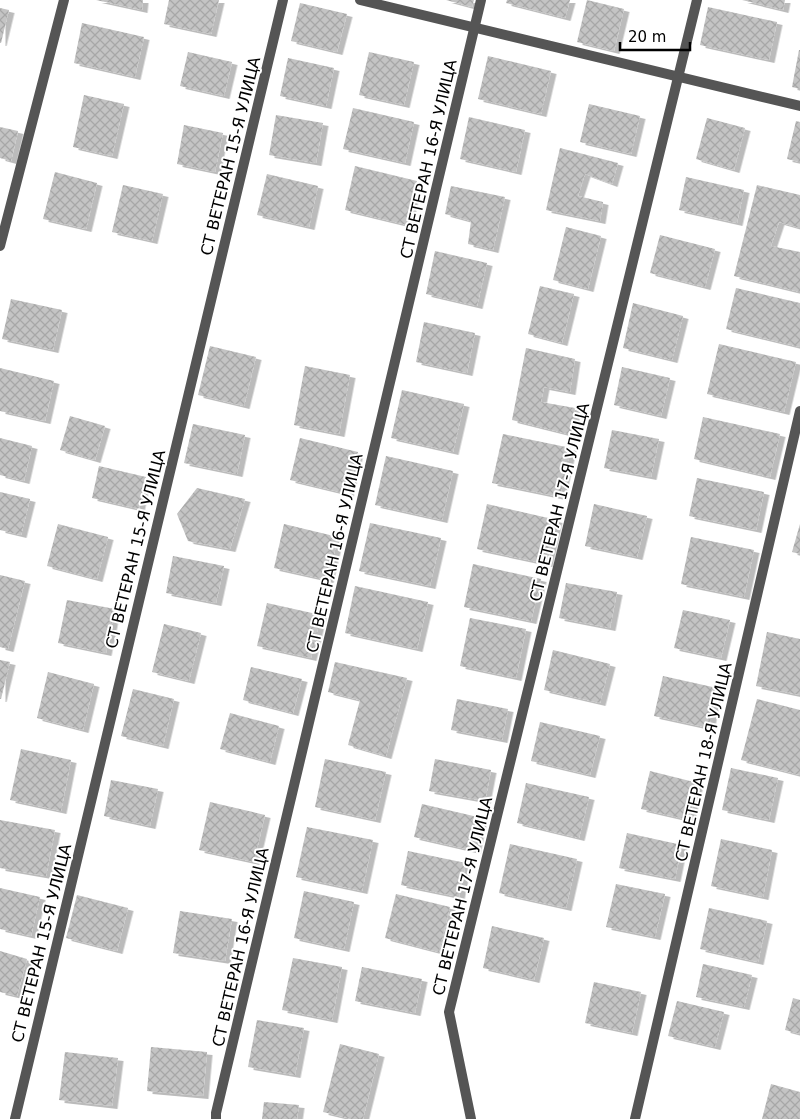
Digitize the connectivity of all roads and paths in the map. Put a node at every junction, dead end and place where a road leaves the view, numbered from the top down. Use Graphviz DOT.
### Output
graph roads {
  1 [pos="64,0"];
  2 [pos="283,0"];
  3 [pos="360,0"];
  4 [pos="482,0"];
  5 [pos="697,0"];
  6 [pos="475,27"];
  7 [pos="679,77"];
  8 [pos="800,106"];
  9 [pos="0,246"];
  10 [pos="800,411"];
  11 [pos="216,1116"];
  12 [pos="14,1119"];
  13 [pos="471,1119"];
  14 [pos="635,1119"];
  1 -- 9 [label="street"];
  2 -- 12 [label="street, СТ ВЕТЕРАН 15-Я УЛИЦА"];
  3 -- 6 [label="street"];
  4 -- 6 [label="street, СТ ВЕТЕРАН 16-Я УЛИЦА"];
  5 -- 7 [label="street, СТ ВЕТЕРАН 17-Я УЛИЦА"];
  6 -- 7 [label="street"];
  6 -- 11 [label="street, СТ ВЕТЕРАН 16-Я УЛИЦА"];
  7 -- 8 [label="street"];
  7 -- 13 [label="street, СТ ВЕТЕРАН 17-Я УЛИЦА"];
  10 -- 14 [label="street, СТ ВЕТЕРАН 18-Я УЛИЦА"];
}
